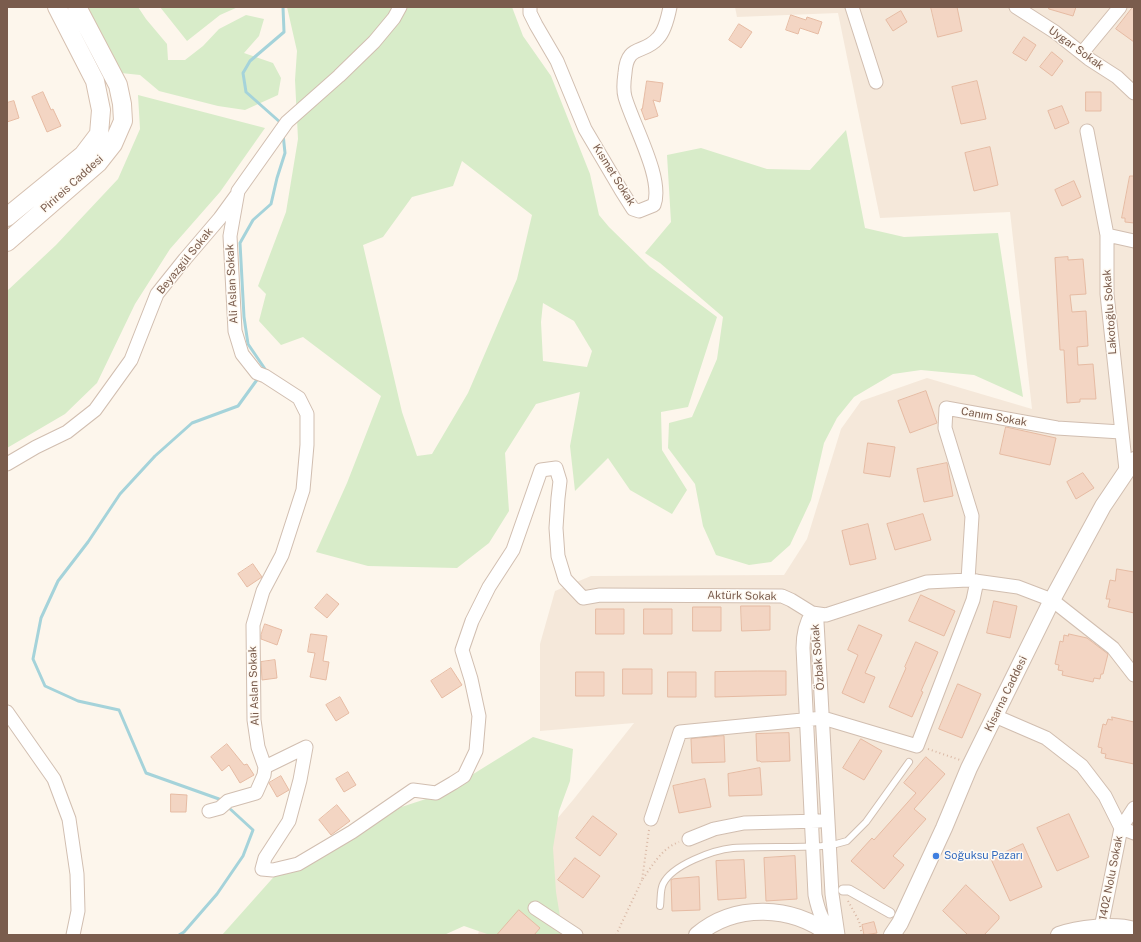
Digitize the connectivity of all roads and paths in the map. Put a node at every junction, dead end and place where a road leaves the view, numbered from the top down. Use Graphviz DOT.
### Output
graph roads {
  1 [pos="57,7"];
  2 [pos="78,7"];
  3 [pos="400,7"];
  4 [pos="530,7"];
  5 [pos="670,7"];
  6 [pos="852,7"];
  7 [pos="1016,7"];
  8 [pos="1120,7"];
  9 [pos="1082,53"];
  10 [pos="876,82"];
  11 [pos="1134,93"];
  12 [pos="1087,131"];
  13 [pos="238,191"];
  14 [pos="7,217"];
  15 [pos="1107,235"];
  16 [pos="1134,241"];
  17 [pos="7,242"];
  18 [pos="1121,432"];
  19 [pos="7,464"];
  20 [pos="1130,465"];
  21 [pos="973,581"];
  22 [pos="1052,600"];
  23 [pos="812,613"];
  24 [pos="1134,675"];
  25 [pos="7,712"];
  26 [pos="995,716"];
  27 [pos="823,718"];
  28 [pos="806,719"];
  29 [pos="917,746"];
  30 [pos="965,761"];
  31 [pos="909,762"];
  32 [pos="265,767"];
  33 [pos="219,806"];
  34 [pos="1134,808"];
  35 [pos="650,819"];
  36 [pos="811,821"];
  37 [pos="828,821"];
  38 [pos="1121,828"];
  39 [pos="1134,833"];
  40 [pos="689,839"];
  41 [pos="829,845"];
  42 [pos="812,847"];
  43 [pos="642,880"];
  44 [pos="843,890"];
  45 [pos="660,906"];
  46 [pos="534,908"];
  47 [pos="890,913"];
  48 [pos="1101,928"];
  49 [pos="1134,930"];
  50 [pos="73,935"];
  51 [pos="576,935"];
  52 [pos="616,935"];
  53 [pos="697,935"];
  54 [pos="830,935"];
  55 [pos="834,935"];
  56 [pos="838,935"];
  57 [pos="892,935"];
  58 [pos="1059,935"];
  1 -- 14 [label="main road, Pirireis Caddesi"];
  2 -- 17 [label="main road, Pirireis Caddesi"];
  3 -- 13 [label="street, Ali Aslan Sokak"];
  4 -- 5 [label="street, Kısmet Sokak"];
  6 -- 10 [label="street"];
  7 -- 9 [label="street, Uygar Sokak"];
  8 -- 9 [label="street"];
  9 -- 11 [label="street, Uygar Sokak"];
  12 -- 15 [label="street, Lakotoğlu Sokak"];
  13 -- 19 [label="street, Beyazgül Sokak"];
  13 -- 32 [label="street, Ali Aslan Sokak"];
  15 -- 16 [label="street"];
  15 -- 18 [label="street, Lakotoğlu Sokak"];
  18 -- 20 [label="street, Lakotoğlu Sokak"];
  18 -- 21 [label="street, Canım Sokak"];
  20 -- 22 [label="street, Kisarna Caddesi"];
  21 -- 22 [label="street"];
  21 -- 23 [label="street"];
  21 -- 29 [label="street"];
  22 -- 24 [label="street"];
  22 -- 26 [label="street, Kisarna Caddesi"];
  23 -- 27 [label="street, Özbak Sokak"];
  23 -- 28 [label="street, Özbak Sokak"];
  23 -- 32 [label="street, Aktürk Sokak"];
  25 -- 50 [label="street"];
  26 -- 38 [label="street"];
  26 -- 57 [label="street, Kisarna Caddesi"];
  27 -- 28 [label="street"];
  27 -- 29 [label="street"];
  27 -- 37 [label="street, Özbak Sokak"];
  28 -- 35 [label="street"];
  28 -- 36 [label="street, Özbak Sokak"];
  29 -- 30 [label="path"];
  31 -- 41 [label="lane"];
  32 -- 33 [label="street"];
  34 -- 38 [label="street, 1402 Nolu Sokak"];
  35 -- 43 [label="path"];
  36 -- 37 [label="street"];
  36 -- 40 [label="street"];
  36 -- 42 [label="street, Özbak Sokak"];
  37 -- 41 [label="street, Özbak Sokak"];
  38 -- 39 [label="street"];
  38 -- 48 [label="street, 1402 Nolu Sokak"];
  40 -- 43 [label="path"];
  41 -- 42 [label="lane"];
  41 -- 56 [label="street, Özbak Sokak"];
  42 -- 45 [label="lane"];
  42 -- 55 [label="street, Özbak Sokak"];
  43 -- 52 [label="path"];
  44 -- 47 [label="street"];
  46 -- 51 [label="street"];
  48 -- 49 [label="street"];
  48 -- 58 [label="street"];
  53 -- 54 [label="street"];
}
